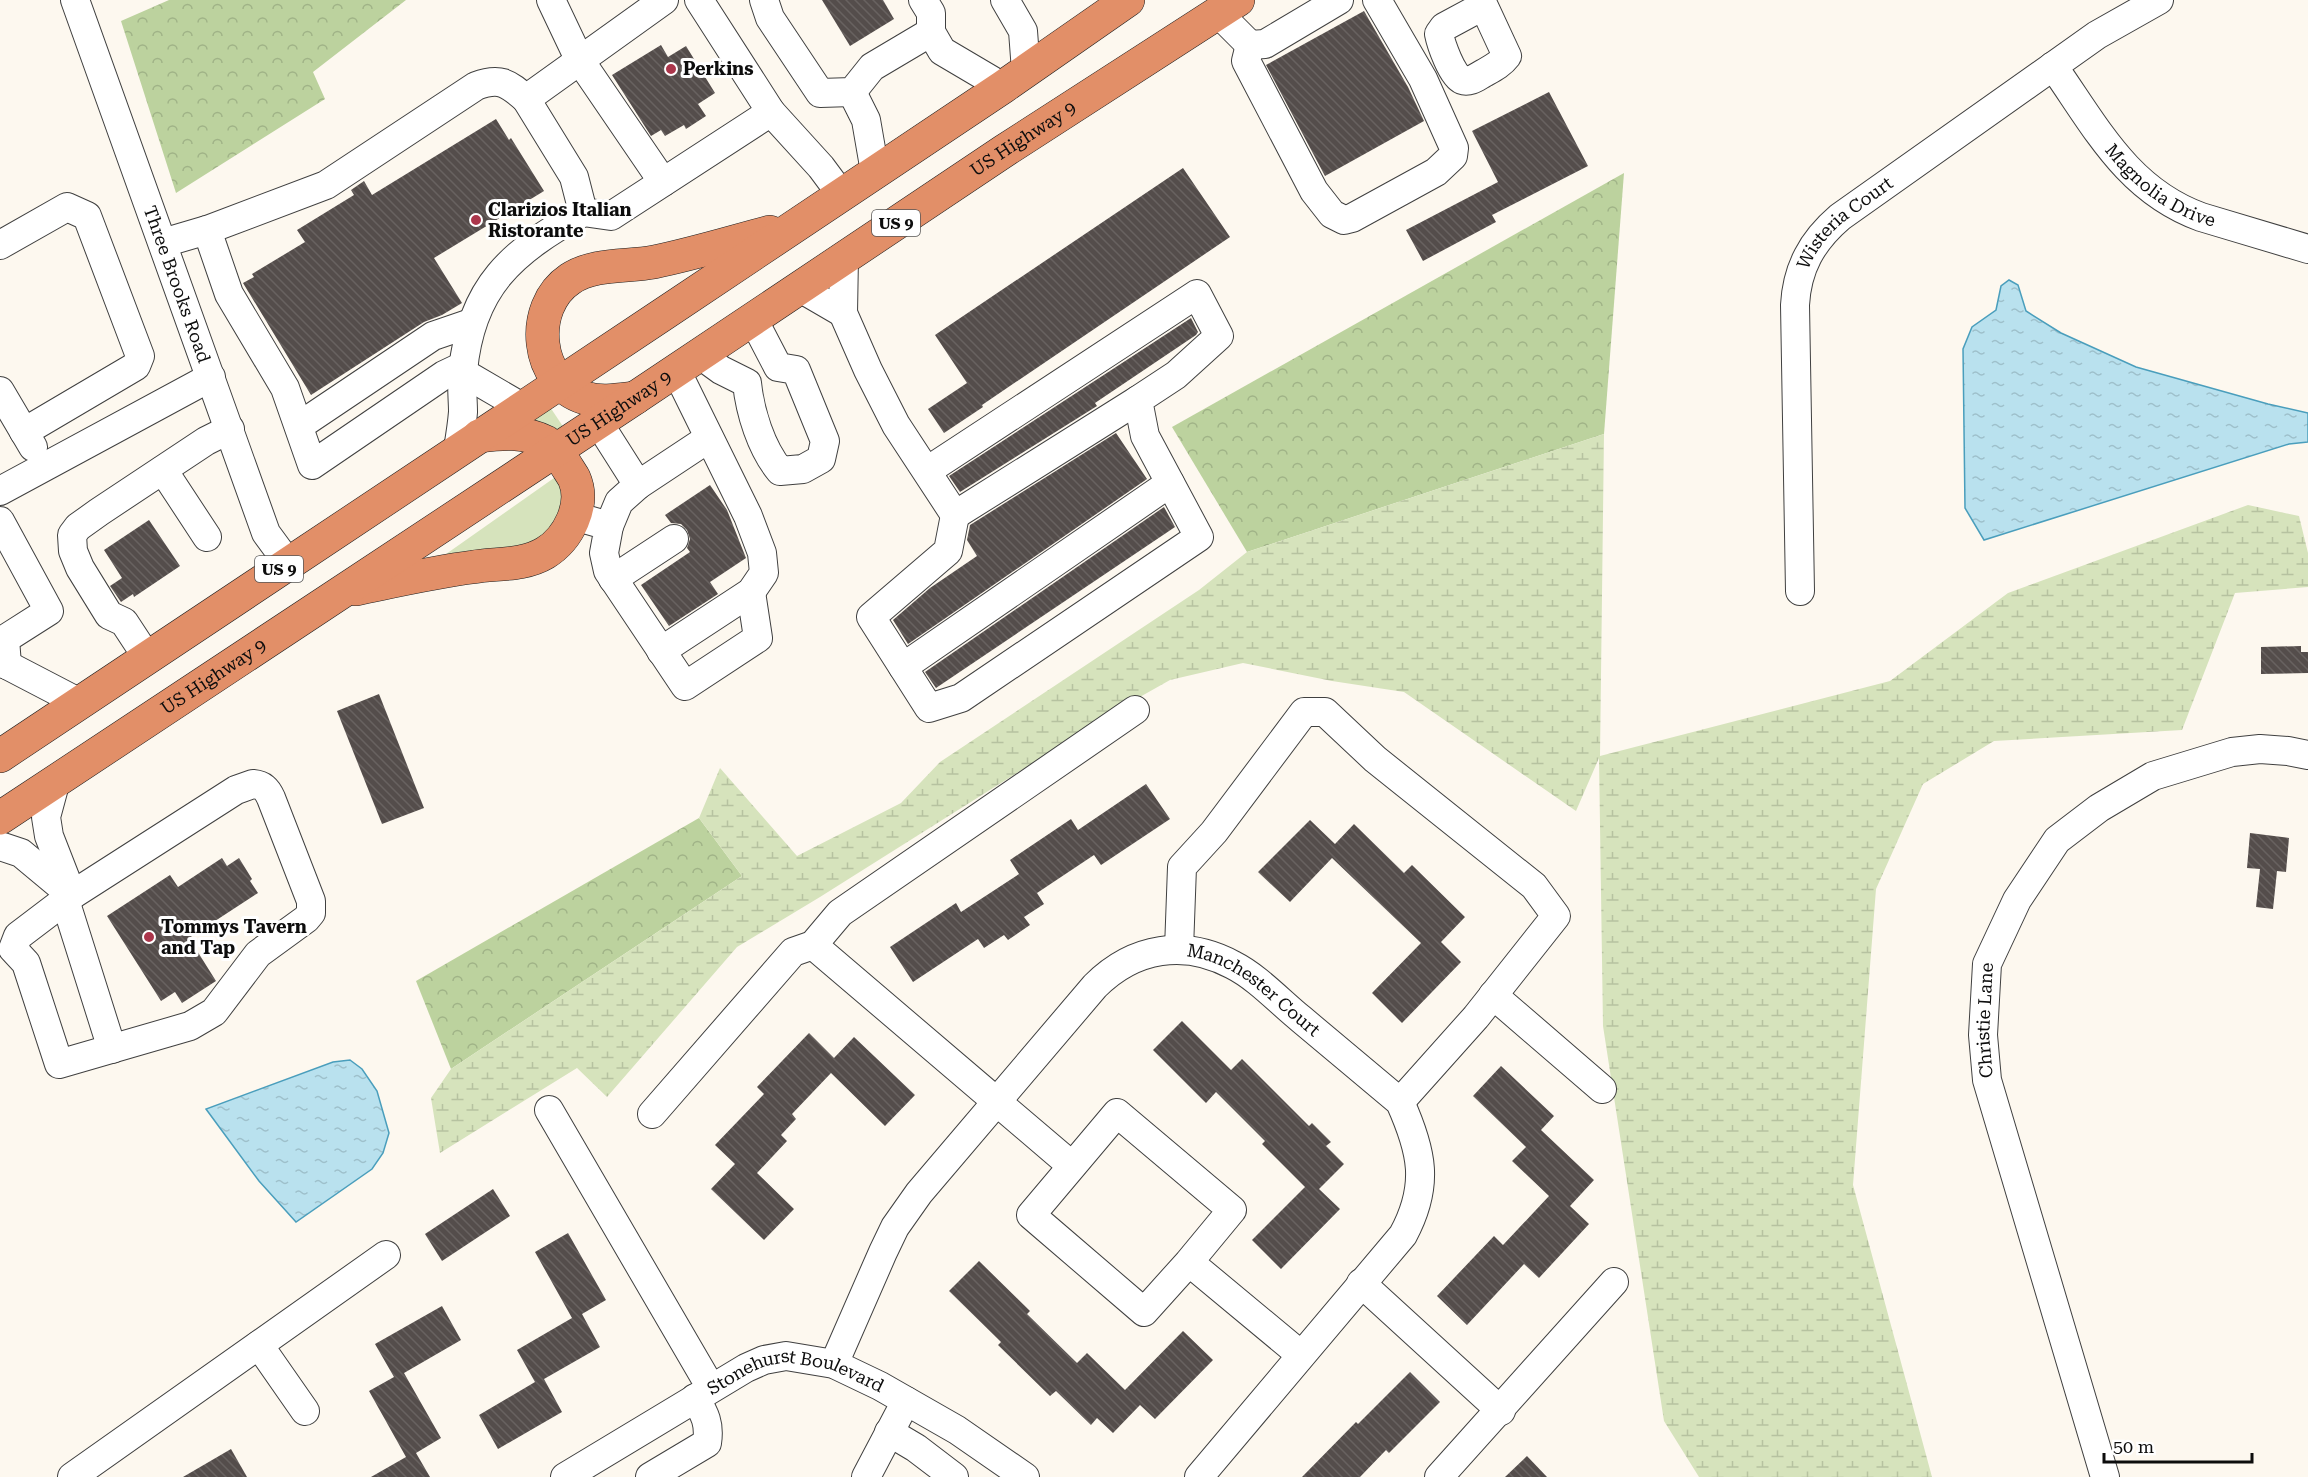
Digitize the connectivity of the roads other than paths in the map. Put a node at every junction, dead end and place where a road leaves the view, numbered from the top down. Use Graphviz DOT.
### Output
graph roads {
  1 [pos="75,0"];
  2 [pos="551,0"];
  3 [pos="664,0"];
  4 [pos="699,0"];
  5 [pos="764,0"];
  6 [pos="923,0"];
  7 [pos="1128,0"];
  8 [pos="1339,0"];
  9 [pos="1377,0"];
  10 [pos="2159,0"];
  11 [pos="1008,5"];
  12 [pos="1228,7"];
  13 [pos="931,32"];
  14 [pos="1250,45"];
  15 [pos="579,60"];
  16 [pos="2053,66"];
  17 [pos="1014,79"];
  18 [pos="852,92"];
  19 [pos="526,99"];
  20 [pos="771,112"];
  21 [pos="875,172"];
  22 [pos="663,182"];
  23 [pos="840,194"];
  24 [pos="583,212"];
  25 [pos="793,226"];
  26 [pos="207,230"];
  27 [pos="163,243"];
  28 [pos="0,245"];
  29 [pos="2308,249"];
  30 [pos="844,257"];
  31 [pos="800,288"];
  32 [pos="843,313"];
  33 [pos="753,319"];
  34 [pos="471,323"];
  35 [pos="423,343"];
  36 [pos="687,362"];
  37 [pos="778,367"];
  38 [pos="457,371"];
  39 [pos="211,377"];
  40 [pos="560,382"];
  41 [pos="747,383"];
  42 [pos="0,391"];
  43 [pos="635,398"];
  44 [pos="1138,400"];
  45 [pos="522,406"];
  46 [pos="598,422"];
  47 [pos="299,426"];
  48 [pos="230,429"];
  49 [pos="24,432"];
  50 [pos="709,438"];
  51 [pos="469,442"];
  52 [pos="556,450"];
  53 [pos="45,467"];
  54 [pos="163,470"];
  55 [pos="927,471"];
  56 [pos="1170,483"];
  57 [pos="638,485"];
  58 [pos="0,491"];
  59 [pos="955,515"];
  60 [pos="574,516"];
  61 [pos="0,521"];
  62 [pos="609,526"];
  63 [pos="207,537"];
  64 [pos="674,539"];
  65 [pos="288,563"];
  66 [pos="613,579"];
  67 [pos="755,587"];
  68 [pos="1800,591"];
  69 [pos="340,592"];
  70 [pos="3,651"];
  71 [pos="661,651"];
  72 [pos="147,657"];
  73 [pos="903,667"];
  74 [pos="80,703"];
  75 [pos="1135,710"];
  76 [pos="2308,755"];
  77 [pos="0,756"];
  78 [pos="56,780"];
  79 [pos="0,818"];
  80 [pos="0,846"];
  81 [pos="68,898"];
  82 [pos="813,945"];
  83 [pos="1179,949"];
  84 [pos="6,950"];
  85 [pos="1493,995"];
  86 [pos="112,1049"];
  87 [pos="1602,1089"];
  88 [pos="1400,1102"];
  89 [pos="996,1103"];
  90 [pos="549,1110"];
  91 [pos="652,1114"];
  92 [pos="1071,1165"];
  93 [pos="386,1255"];
  94 [pos="1189,1262"];
  95 [pos="1614,1282"];
  96 [pos="1361,1283"];
  97 [pos="259,1345"];
  98 [pos="1301,1355"];
  99 [pos="834,1364"];
  100 [pos="703,1393"];
  101 [pos="906,1401"];
  102 [pos="305,1411"];
  103 [pos="1501,1411"];
  104 [pos="889,1432"];
  105 [pos="72,1477"];
  106 [pos="565,1477"];
  107 [pos="650,1477"];
  108 [pos="866,1477"];
  109 [pos="954,1477"];
  110 [pos="1025,1477"];
  111 [pos="1199,1477"];
  112 [pos="1439,1477"];
  113 [pos="2105,1477"];
  1 -- 27 [label="street, Three Brooks Road"];
  2 -- 15 [label="street"];
  3 -- 15 [label="street"];
  4 -- 20 [label="street"];
  5 -- 18 [label="street"];
  6 -- 13 [label="street"];
  7 -- 17 [label="highway, US 9"];
  8 -- 14 [label="street"];
  9 -- 14 [label="street"];
  10 -- 16 [label="street, Wisteria Court"];
  11 -- 17 [label="street"];
  12 -- 14 [label="street"];
  12 -- 30 [label="highway, US Highway 9 / US 9"];
  13 -- 17 [label="street"];
  13 -- 18 [label="street"];
  15 -- 19 [label="street"];
  15 -- 22 [label="street"];
  16 -- 29 [label="street, Magnolia Drive"];
  16 -- 68 [label="street, Wisteria Court"];
  17 -- 21 [label="highway, US 9"];
  18 -- 21 [label="street"];
  19 -- 24 [label="street"];
  19 -- 26 [label="street"];
  20 -- 22 [label="street"];
  20 -- 23 [label="street"];
  21 -- 23 [label="highway, US 9"];
  22 -- 24 [label="street"];
  23 -- 25 [label="highway, US 9"];
  24 -- 34 [label="street"];
  25 -- 40 [label="highway, US 9"];
  25 -- 40 [label="highway"];
  26 -- 27 [label="street"];
  26 -- 47 [label="street"];
  27 -- 39 [label="street, Three Brooks Road"];
  28 -- 49 [label="street"];
  30 -- 31 [label="highway, US Highway 9 / US 9"];
  30 -- 32 [label="street"];
  31 -- 32 [label="street"];
  31 -- 33 [label="highway, US Highway 9 / US 9"];
  32 -- 55 [label="street"];
  33 -- 36 [label="highway, US Highway 9 / US 9"];
  33 -- 37 [label="street"];
  34 -- 35 [label="street"];
  34 -- 38 [label="street"];
  35 -- 38 [label="street"];
  35 -- 47 [label="street"];
  36 -- 41 [label="street"];
  36 -- 43 [label="highway, US Highway 9 / US 9"];
  36 -- 50 [label="street"];
  37 -- 41 [label="street"];
  37 -- 41 [label="street"];
  38 -- 45 [label="street"];
  38 -- 47 [label="street"];
  38 -- 51 [label="street"];
  39 -- 48 [label="street, Three Brooks Road"];
  39 -- 53 [label="street"];
  40 -- 43 [label="highway"];
  40 -- 45 [label="highway, US 9"];
  42 -- 49 [label="street"];
  43 -- 46 [label="highway, US Highway 9 / US 9"];
  44 -- 55 [label="street"];
  44 -- 56 [label="street"];
  44 -- 59 [label="street"];
  45 -- 51 [label="highway, US 9"];
  46 -- 52 [label="highway, US Highway 9 / US 9"];
  46 -- 57 [label="street"];
  48 -- 54 [label="street"];
  48 -- 65 [label="street, Three Brooks Road"];
  49 -- 53 [label="street"];
  50 -- 57 [label="street"];
  50 -- 67 [label="street"];
  51 -- 52 [label="highway"];
  51 -- 65 [label="highway, US 9"];
  52 -- 60 [label="highway"];
  52 -- 69 [label="highway, US Highway 9 / US 9"];
  53 -- 58 [label="street"];
  54 -- 63 [label="street"];
  54 -- 72 [label="street"];
  55 -- 59 [label="street"];
  56 -- 73 [label="street"];
  56 -- 73 [label="street"];
  57 -- 62 [label="street"];
  59 -- 73 [label="street"];
  60 -- 62 [label="street"];
  60 -- 69 [label="highway"];
  61 -- 70 [label="street"];
  62 -- 66 [label="street"];
  64 -- 66 [label="street"];
  65 -- 72 [label="highway, US 9"];
  66 -- 71 [label="street"];
  67 -- 71 [label="street"];
  67 -- 71 [label="street"];
  69 -- 78 [label="highway, US Highway 9 / US 9"];
  70 -- 74 [label="street"];
  72 -- 74 [label="highway, US 9"];
  74 -- 77 [label="highway, US 9"];
  75 -- 82 [label="street"];
  76 -- 113 [label="street, Christie Lane"];
  78 -- 79 [label="highway, US Highway 9 / US 9"];
  78 -- 81 [label="street"];
  80 -- 81 [label="street"];
  81 -- 84 [label="street"];
  81 -- 86 [label="street"];
  81 -- 86 [label="street"];
  82 -- 89 [label="street"];
  82 -- 91 [label="street"];
  83 -- 85 [label="street"];
  83 -- 88 [label="street, Manchester Court"];
  83 -- 89 [label="street, Manchester Court"];
  84 -- 86 [label="street"];
  85 -- 87 [label="street"];
  85 -- 88 [label="street"];
  88 -- 96 [label="street, Manchester Court"];
  89 -- 92 [label="street"];
  89 -- 99 [label="street, Manchester Court"];
  90 -- 100 [label="street"];
  92 -- 94 [label="street"];
  92 -- 94 [label="street"];
  93 -- 97 [label="street"];
  94 -- 98 [label="street"];
  95 -- 103 [label="street"];
  96 -- 98 [label="street, Manchester Court"];
  96 -- 103 [label="street"];
  97 -- 102 [label="street"];
  97 -- 105 [label="street"];
  98 -- 111 [label="street, Manchester Court"];
  99 -- 100 [label="street, Stonehurst Boulevard"];
  99 -- 101 [label="street, Stonehurst Boulevard"];
  100 -- 106 [label="street, Stonehurst Boulevard"];
  100 -- 107 [label="street"];
  101 -- 104 [label="street"];
  101 -- 110 [label="street, Stonehurst Boulevard"];
  103 -- 112 [label="street"];
  104 -- 108 [label="street"];
  104 -- 109 [label="street"];
}
